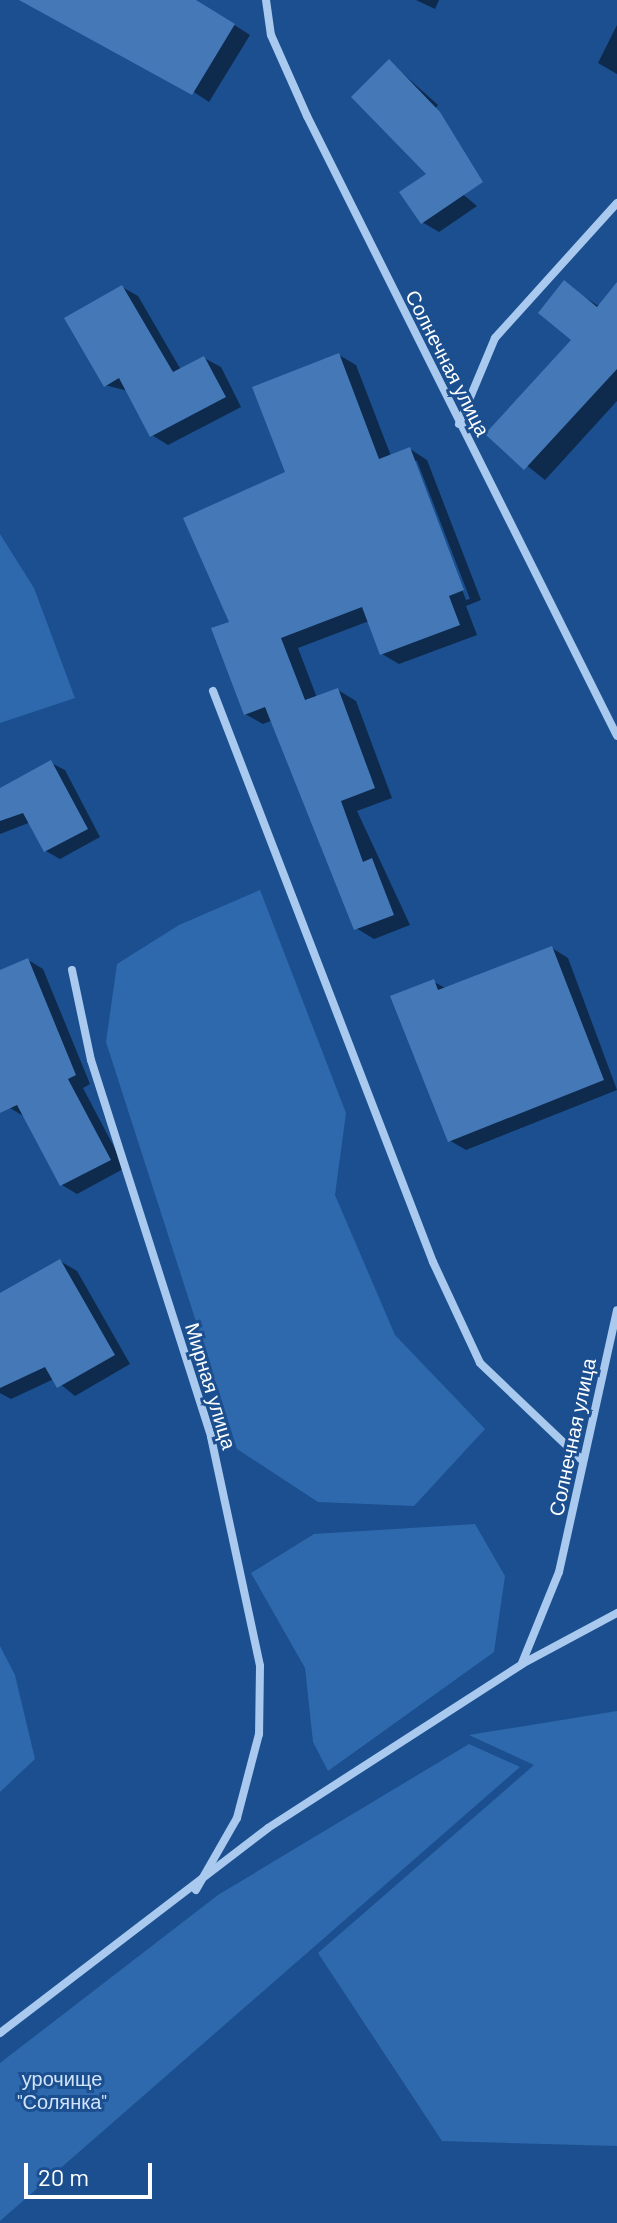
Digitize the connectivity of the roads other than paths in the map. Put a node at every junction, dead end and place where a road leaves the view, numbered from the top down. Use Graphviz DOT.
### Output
graph roads {
  1 [pos="266,0"];
  2 [pos="617,203"];
  3 [pos="459,424"];
  4 [pos="213,691"];
  5 [pos="617,736"];
  6 [pos="72,970"];
  7 [pos="617,1310"];
  8 [pos="582,1460"];
  9 [pos="617,1613"];
  10 [pos="522,1664"];
  11 [pos="196,1890"];
  12 [pos="0,2033"];
  1 -- 3 [label="street, Солнечная улица"];
  2 -- 3 [label="street"];
  3 -- 5 [label="street, Солнечная улица"];
  4 -- 8 [label="street"];
  6 -- 11 [label="street, Мирная улица"];
  7 -- 8 [label="street, Солнечная улица"];
  8 -- 10 [label="street, Солнечная улица"];
  9 -- 10 [label="street"];
  10 -- 11 [label="street"];
  11 -- 12 [label="street"];
}
